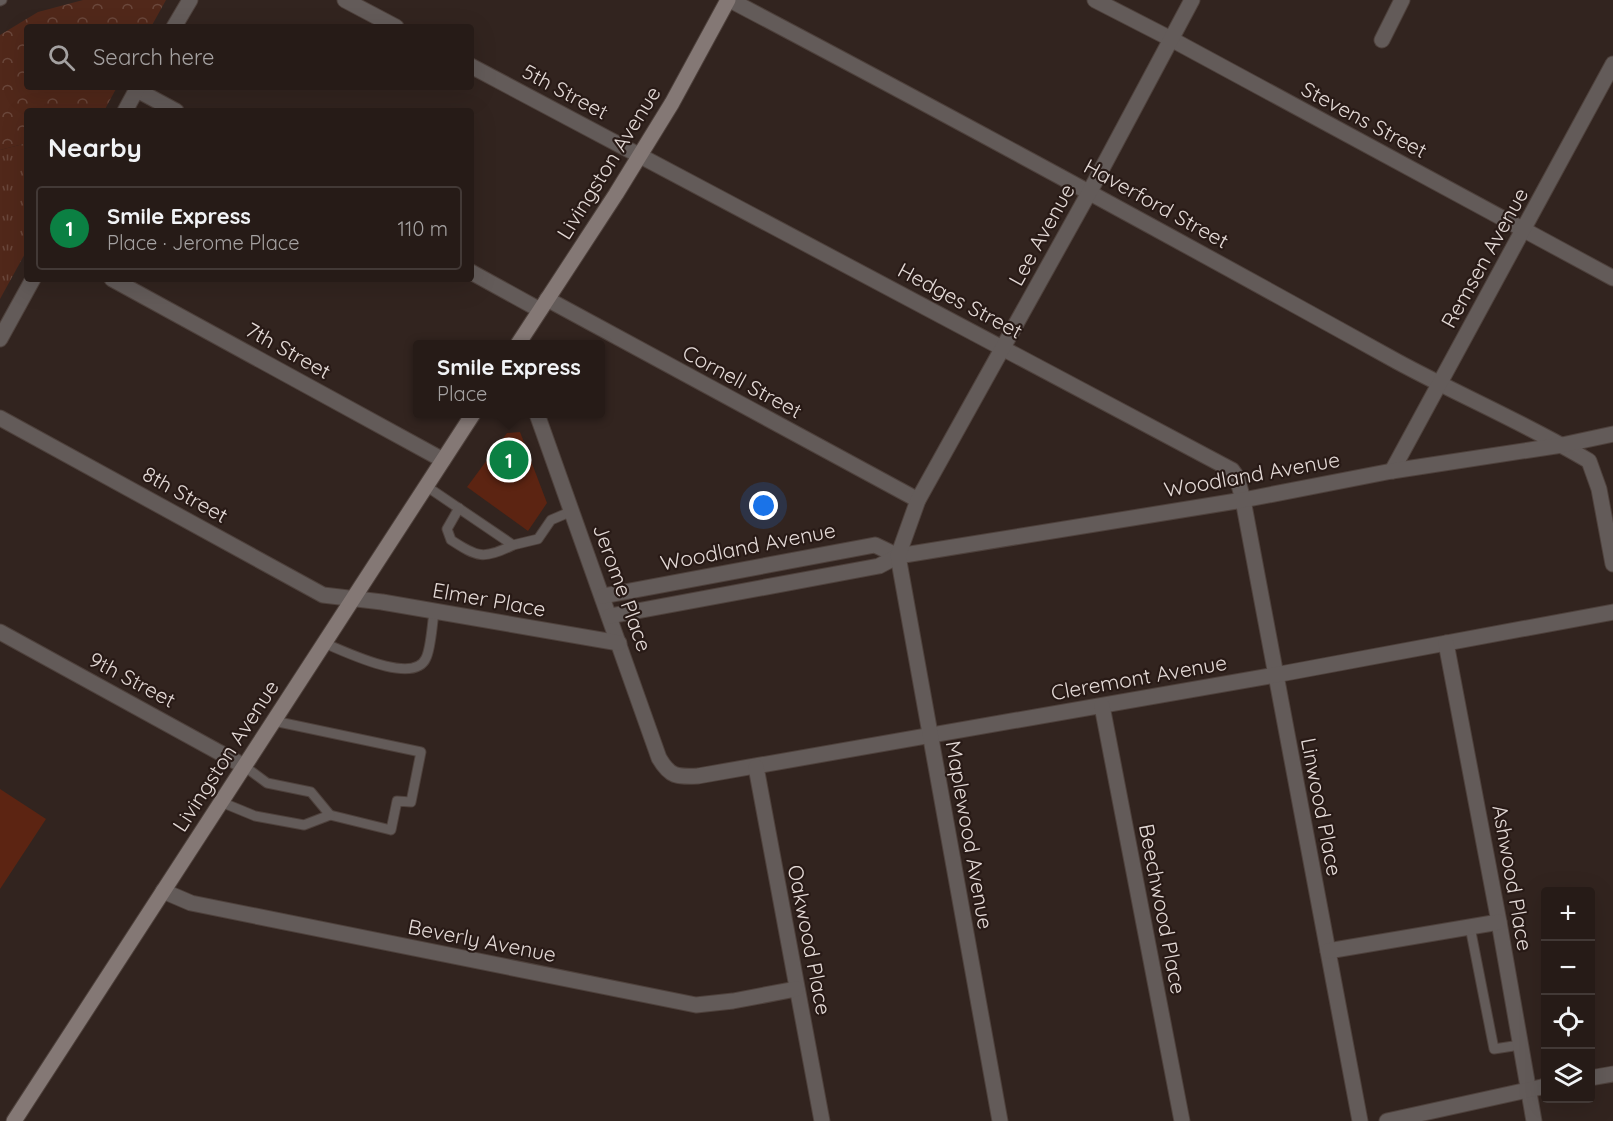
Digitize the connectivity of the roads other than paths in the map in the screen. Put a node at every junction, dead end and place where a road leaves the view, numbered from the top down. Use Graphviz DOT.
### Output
graph roads {
  1 [pos="190,0"];
  2 [pos="345,0"];
  3 [pos="729,0"];
  4 [pos="1095,0"];
  5 [pos="1192,0"];
  6 [pos="1402,0"];
  7 [pos="176,24"];
  8 [pos="390,24"];
  9 [pos="1171,39"];
  10 [pos="1382,40"];
  11 [pos="1613,64"];
  12 [pos="474,68"];
  13 [pos="137,90"];
  14 [pos="141,90"];
  15 [pos="127,108"];
  16 [pos="171,108"];
  17 [pos="640,155"];
  18 [pos="1090,191"];
  19 [pos="1524,230"];
  20 [pos="474,273"];
  21 [pos="1613,278"];
  22 [pos="31,282"];
  23 [pos="117,282"];
  24 [pos="544,305"];
  25 [pos="0,339"];
  26 [pos="521,340"];
  27 [pos="1004,347"];
  28 [pos="1440,384"];
  29 [pos="0,418"];
  30 [pos="470,418"];
  31 [pos="538,418"];
  32 [pos="1613,434"];
  33 [pos="1562,444"];
  34 [pos="443,460"];
  35 [pos="1392,471"];
  36 [pos="426,486"];
  37 [pos="918,500"];
  38 [pos="1242,500"];
  39 [pos="459,508"];
  40 [pos="572,511"];
  41 [pos="513,545"];
  42 [pos="898,556"];
  43 [pos="1613,564"];
  44 [pos="603,596"];
  45 [pos="352,599"];
  46 [pos="1613,612"];
  47 [pos="434,613"];
  48 [pos="610,616"];
  49 [pos="0,632"];
  50 [pos="324,643"];
  51 [pos="619,643"];
  52 [pos="1446,643"];
  53 [pos="1275,675"];
  54 [pos="1102,706"];
  55 [pos="274,721"];
  56 [pos="930,737"];
  57 [pos="244,766"];
  58 [pos="756,766"];
  59 [pos="672,774"];
  60 [pos="221,802"];
  61 [pos="330,814"];
  62 [pos="163,891"];
  63 [pos="1499,921"];
  64 [pos="1470,927"];
  65 [pos="1328,951"];
  66 [pos="796,989"];
  67 [pos="1520,1045"];
  68 [pos="1613,1074"];
  69 [pos="1595,1077"];
  70 [pos="1541,1087"];
  71 [pos="1528,1089"];
  72 [pos="14,1121"];
  73 [pos="822,1121"];
  74 [pos="1000,1121"];
  75 [pos="1182,1121"];
  76 [pos="1360,1121"];
  77 [pos="1387,1121"];
  78 [pos="1534,1121"];
  1 -- 7 [label="street"];
  2 -- 8 [label="street"];
  3 -- 17 [label="main road, Livingston Avenue"];
  3 -- 18 [label="street, Haverford Street"];
  4 -- 9 [label="street, Stevens Street"];
  5 -- 9 [label="street, Lee Avenue"];
  6 -- 10 [label="street"];
  9 -- 18 [label="street, Lee Avenue"];
  9 -- 19 [label="street, Stevens Street"];
  11 -- 19 [label="street, Remsen Avenue"];
  12 -- 17 [label="street, 5th Street"];
  13 -- 15 [label="street"];
  14 -- 16 [label="street"];
  17 -- 24 [label="main road, Livingston Avenue"];
  17 -- 27 [label="street, Hedges Street"];
  18 -- 27 [label="street, Lee Avenue"];
  18 -- 28 [label="street, Haverford Street"];
  19 -- 21 [label="street, Stevens Street"];
  19 -- 28 [label="street, Remsen Avenue"];
  20 -- 24 [label="street, Cornell Street"];
  22 -- 25 [label="street"];
  23 -- 34 [label="street, 7th Street"];
  24 -- 26 [label="main road, Livingston Avenue"];
  24 -- 37 [label="street, Cornell Street"];
  27 -- 37 [label="street, Lee Avenue"];
  27 -- 38 [label="street, Hedges Street"];
  28 -- 33 [label="street, Haverford Street"];
  28 -- 35 [label="street, Remsen Avenue"];
  29 -- 45 [label="street, 8th Street"];
  30 -- 34 [label="main road, Livingston Avenue"];
  31 -- 40 [label="street, Jerome Place"];
  32 -- 33 [label="street, Woodland Avenue"];
  33 -- 35 [label="street, Woodland Avenue"];
  33 -- 43 [label="street, Haverford Street"];
  34 -- 36 [label="main road, Livingston Avenue"];
  35 -- 38 [label="street, Woodland Avenue"];
  36 -- 39 [label="lane"];
  36 -- 45 [label="main road, Livingston Avenue"];
  37 -- 42 [label="street, Lee Avenue"];
  38 -- 42 [label="street, Woodland Avenue"];
  38 -- 53 [label="street, Linwood Place"];
  39 -- 41 [label="lane"];
  39 -- 41 [label="lane"];
  40 -- 41 [label="lane"];
  40 -- 44 [label="street, Jerome Place"];
  42 -- 44 [label="street, Woodland Avenue"];
  42 -- 48 [label="street, Woodland Avenue"];
  42 -- 56 [label="street, Maplewood Avenue"];
  44 -- 48 [label="street, Jerome Place"];
  45 -- 47 [label="street, Elmer Place"];
  45 -- 50 [label="main road, Livingston Avenue"];
  46 -- 52 [label="street, Cleremont Avenue"];
  47 -- 50 [label="lane"];
  47 -- 51 [label="street, Elmer Place"];
  48 -- 51 [label="street, Jerome Place"];
  49 -- 57 [label="street, 9th Street"];
  50 -- 55 [label="main road, Livingston Avenue"];
  51 -- 59 [label="street, Jerome Place"];
  52 -- 53 [label="street, Cleremont Avenue"];
  52 -- 63 [label="street, Ashwood Place"];
  53 -- 54 [label="street, Cleremont Avenue"];
  53 -- 65 [label="street, Linwood Place"];
  54 -- 56 [label="street, Cleremont Avenue"];
  54 -- 75 [label="street, Beechwood Place"];
  55 -- 57 [label="main road, Livingston Avenue"];
  55 -- 61 [label="lane"];
  56 -- 58 [label="street, Cleremont Avenue"];
  56 -- 74 [label="street, Maplewood Avenue"];
  57 -- 60 [label="main road, Livingston Avenue"];
  57 -- 61 [label="lane"];
  58 -- 59 [label="street, Cleremont Avenue"];
  58 -- 66 [label="street, Oakwood Place"];
  60 -- 61 [label="lane"];
  60 -- 62 [label="main road, Livingston Avenue"];
  62 -- 66 [label="street, Beverly Avenue"];
  62 -- 72 [label="main road, Livingston Avenue"];
  63 -- 64 [label="street"];
  63 -- 67 [label="street, Ashwood Place"];
  64 -- 65 [label="street"];
  64 -- 67 [label="lane"];
  65 -- 76 [label="street, Linwood Place"];
  66 -- 73 [label="street, Oakwood Place"];
  67 -- 71 [label="street, Ashwood Place"];
  68 -- 69 [label="street"];
  70 -- 71 [label="street"];
  71 -- 77 [label="street"];
  71 -- 78 [label="street, Ashwood Place"];
}
